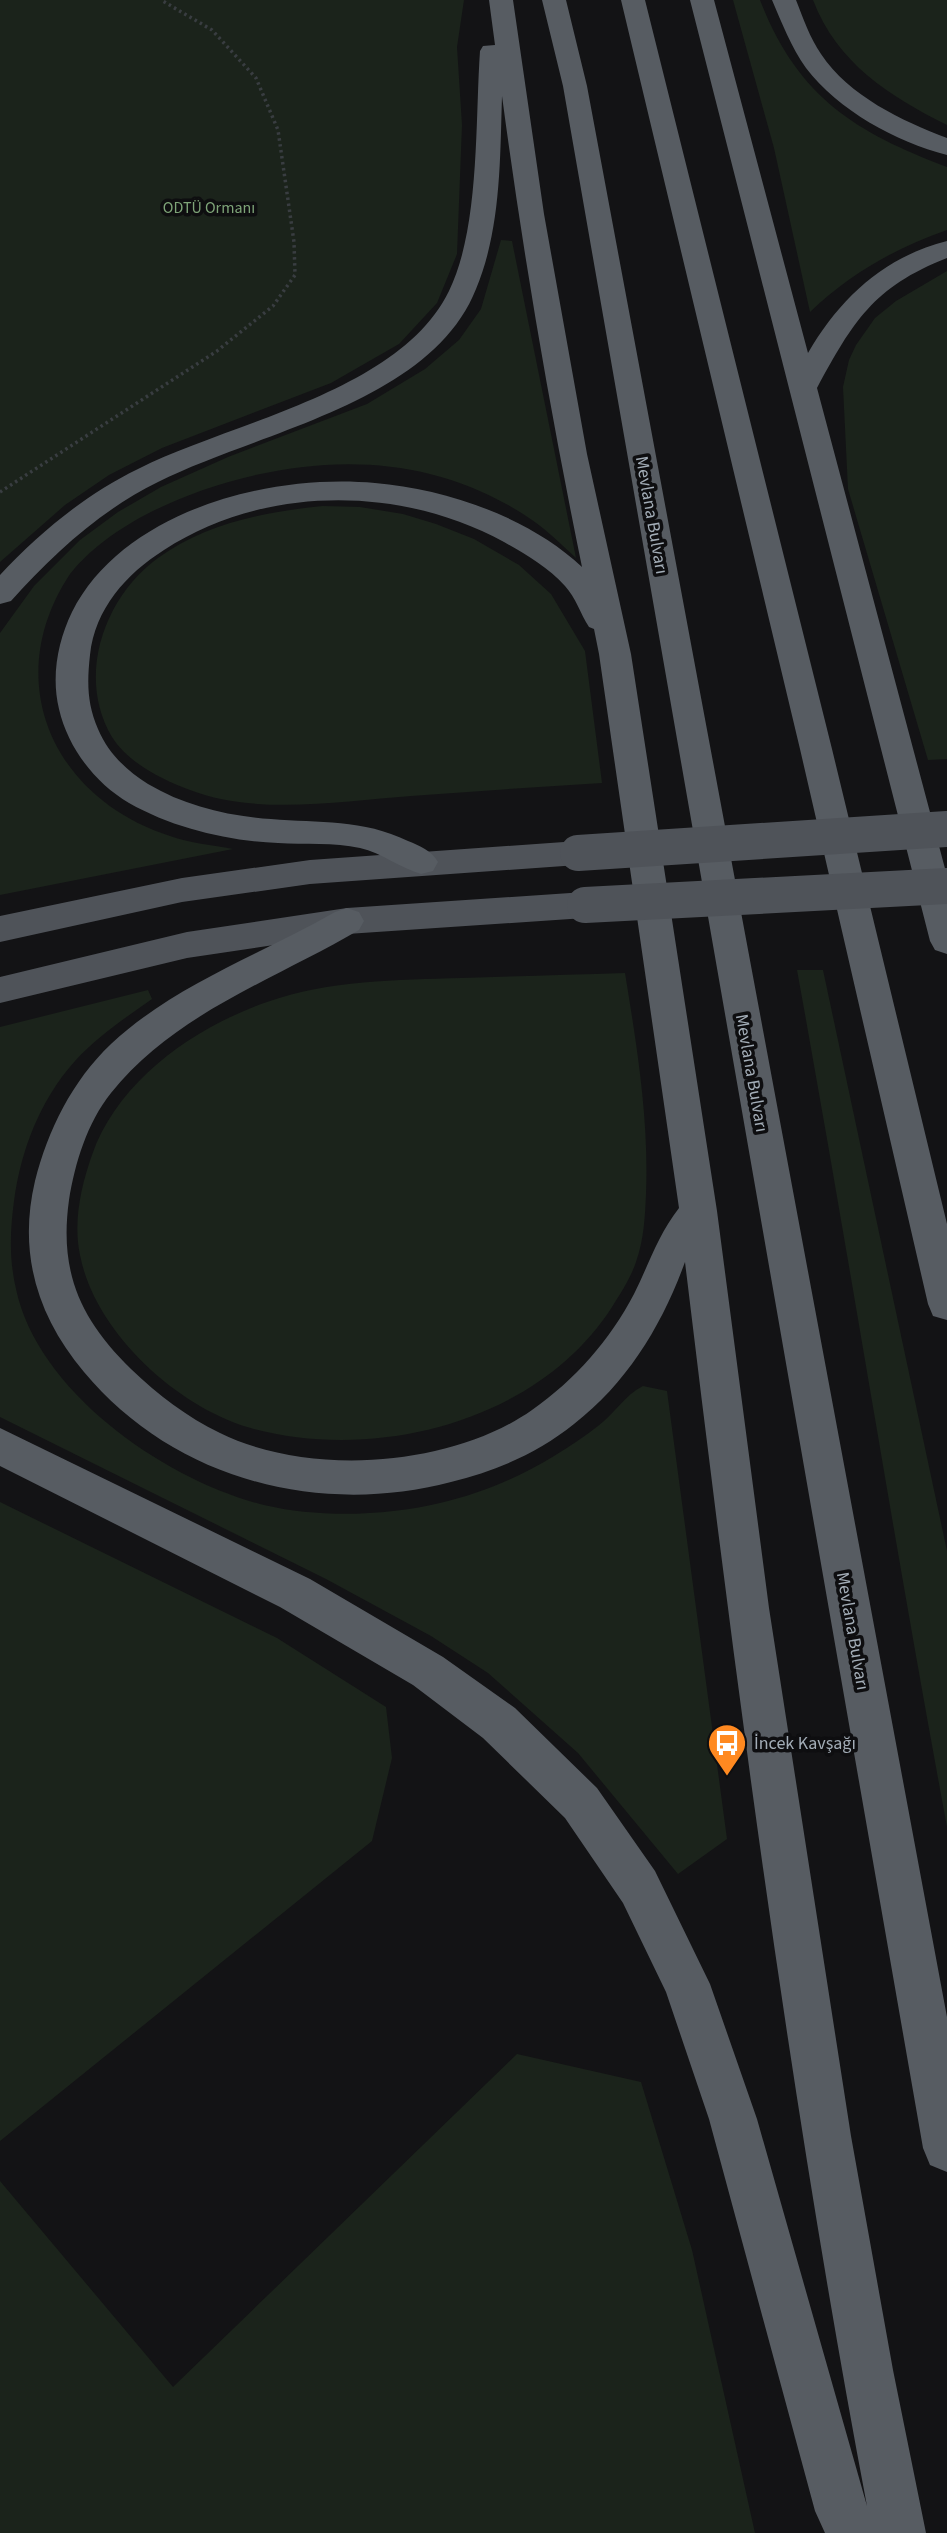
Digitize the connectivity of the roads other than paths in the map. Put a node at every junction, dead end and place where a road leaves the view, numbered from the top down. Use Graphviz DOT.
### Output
graph roads {
  1 [pos="495,0"];
  2 [pos="501,0"];
  3 [pos="554,0"];
  4 [pos="633,0"];
  5 [pos="702,0"];
  6 [pos="784,0"];
  7 [pos="947,147"];
  8 [pos="947,249"];
  9 [pos="804,387"];
  10 [pos="0,594"];
  11 [pos="615,654"];
  12 [pos="947,829"];
  13 [pos="421,862"];
  14 [pos="947,886"];
  15 [pos="347,921"];
  16 [pos="0,929"];
  17 [pos="947,941"];
  18 [pos="0,990"];
  19 [pos="698,1211"];
  20 [pos="947,1304"];
  21 [pos="0,1446"];
  22 [pos="947,2148"];
  23 [pos="852,2533"];
  24 [pos="899,2533"];
  1 -- 10 [label="highway"];
  2 -- 11 [label="highway"];
  3 -- 22 [label="highway, Mevlana Bulvarı"];
  4 -- 20 [label="highway"];
  5 -- 9 [label="highway"];
  6 -- 7 [label="highway"];
  8 -- 9 [label="highway"];
  9 -- 17 [label="highway"];
  11 -- 13 [label="highway"];
  11 -- 19 [label="highway"];
  12 -- 13 [label="main road, bridge"];
  13 -- 16 [label="main road"];
  14 -- 15 [label="main road, bridge"];
  15 -- 18 [label="main road"];
  15 -- 19 [label="highway"];
  19 -- 24 [label="highway"];
  21 -- 23 [label="highway"];
}
